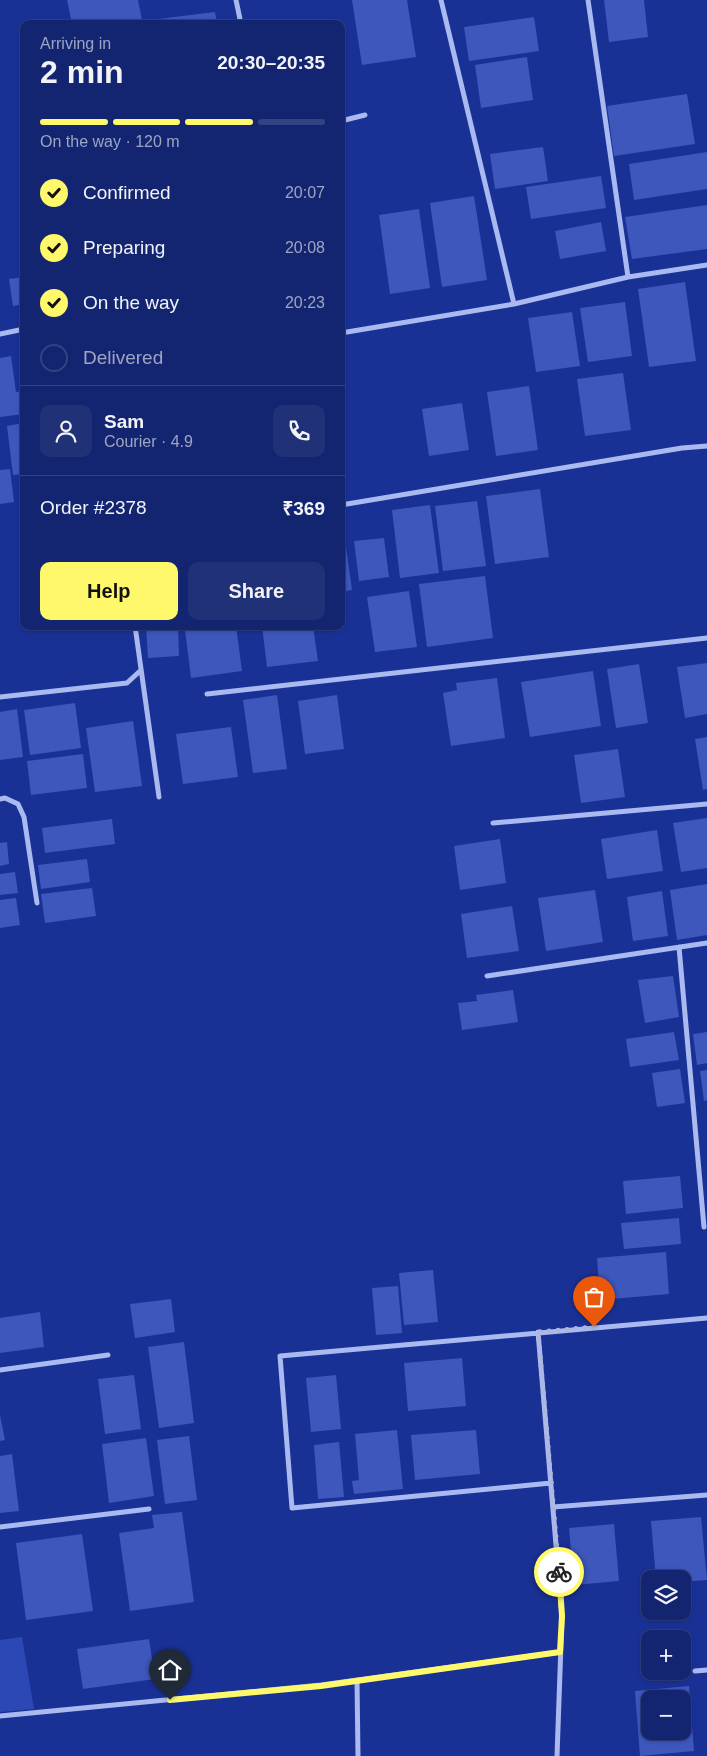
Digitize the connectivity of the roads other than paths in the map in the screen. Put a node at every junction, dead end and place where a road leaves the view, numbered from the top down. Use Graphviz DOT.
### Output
graph roads {
  1 [pos="236,0"];
  2 [pos="441,0"];
  3 [pos="588,0"];
  4 [pos="240,20"];
  5 [pos="365,115"];
  6 [pos="345,120"];
  7 [pos="707,265"];
  8 [pos="628,276"];
  9 [pos="514,304"];
  10 [pos="20,330"];
  11 [pos="345,333"];
  12 [pos="0,334"];
  13 [pos="707,446"];
  14 [pos="345,504"];
  15 [pos="135,630"];
  16 [pos="707,638"];
  17 [pos="140,671"];
  18 [pos="207,694"];
  19 [pos="0,697"];
  20 [pos="159,797"];
  21 [pos="0,799"];
  22 [pos="707,804"];
  23 [pos="493,824"];
  24 [pos="37,903"];
  25 [pos="707,943"];
  26 [pos="679,947"];
  27 [pos="487,976"];
  28 [pos="704,1227"];
  29 [pos="707,1318"];
  30 [pos="538,1332"];
  31 [pos="108,1355"];
  32 [pos="0,1370"];
  33 [pos="551,1483"];
  34 [pos="707,1495"];
  35 [pos="553,1507"];
  36 [pos="149,1509"];
  37 [pos="0,1527"];
  38 [pos="560,1652"];
  39 [pos="707,1670"];
  40 [pos="695,1671"];
  41 [pos="357,1680"];
  42 [pos="0,1716"];
  43 [pos="358,1756"];
  44 [pos="557,1756"];
  1 -- 4 [label="street"];
  2 -- 9 [label="street"];
  3 -- 8 [label="street"];
  5 -- 6 [label="street"];
  7 -- 8 [label="street"];
  8 -- 9 [label="street"];
  9 -- 11 [label="street"];
  10 -- 12 [label="street"];
  13 -- 14 [label="street"];
  15 -- 17 [label="street"];
  16 -- 18 [label="street"];
  17 -- 19 [label="street"];
  17 -- 20 [label="street"];
  21 -- 24 [label="street"];
  22 -- 23 [label="street"];
  25 -- 26 [label="street"];
  26 -- 27 [label="street"];
  26 -- 28 [label="street"];
  29 -- 30 [label="street"];
  30 -- 33 [label="street"];
  30 -- 33 [label="street"];
  31 -- 32 [label="street"];
  33 -- 35 [label="street"];
  34 -- 35 [label="street"];
  35 -- 38 [label="street"];
  36 -- 37 [label="street"];
  38 -- 41 [label="street"];
  38 -- 44 [label="street"];
  39 -- 40 [label="street"];
  41 -- 42 [label="street"];
  41 -- 43 [label="street"];
}
